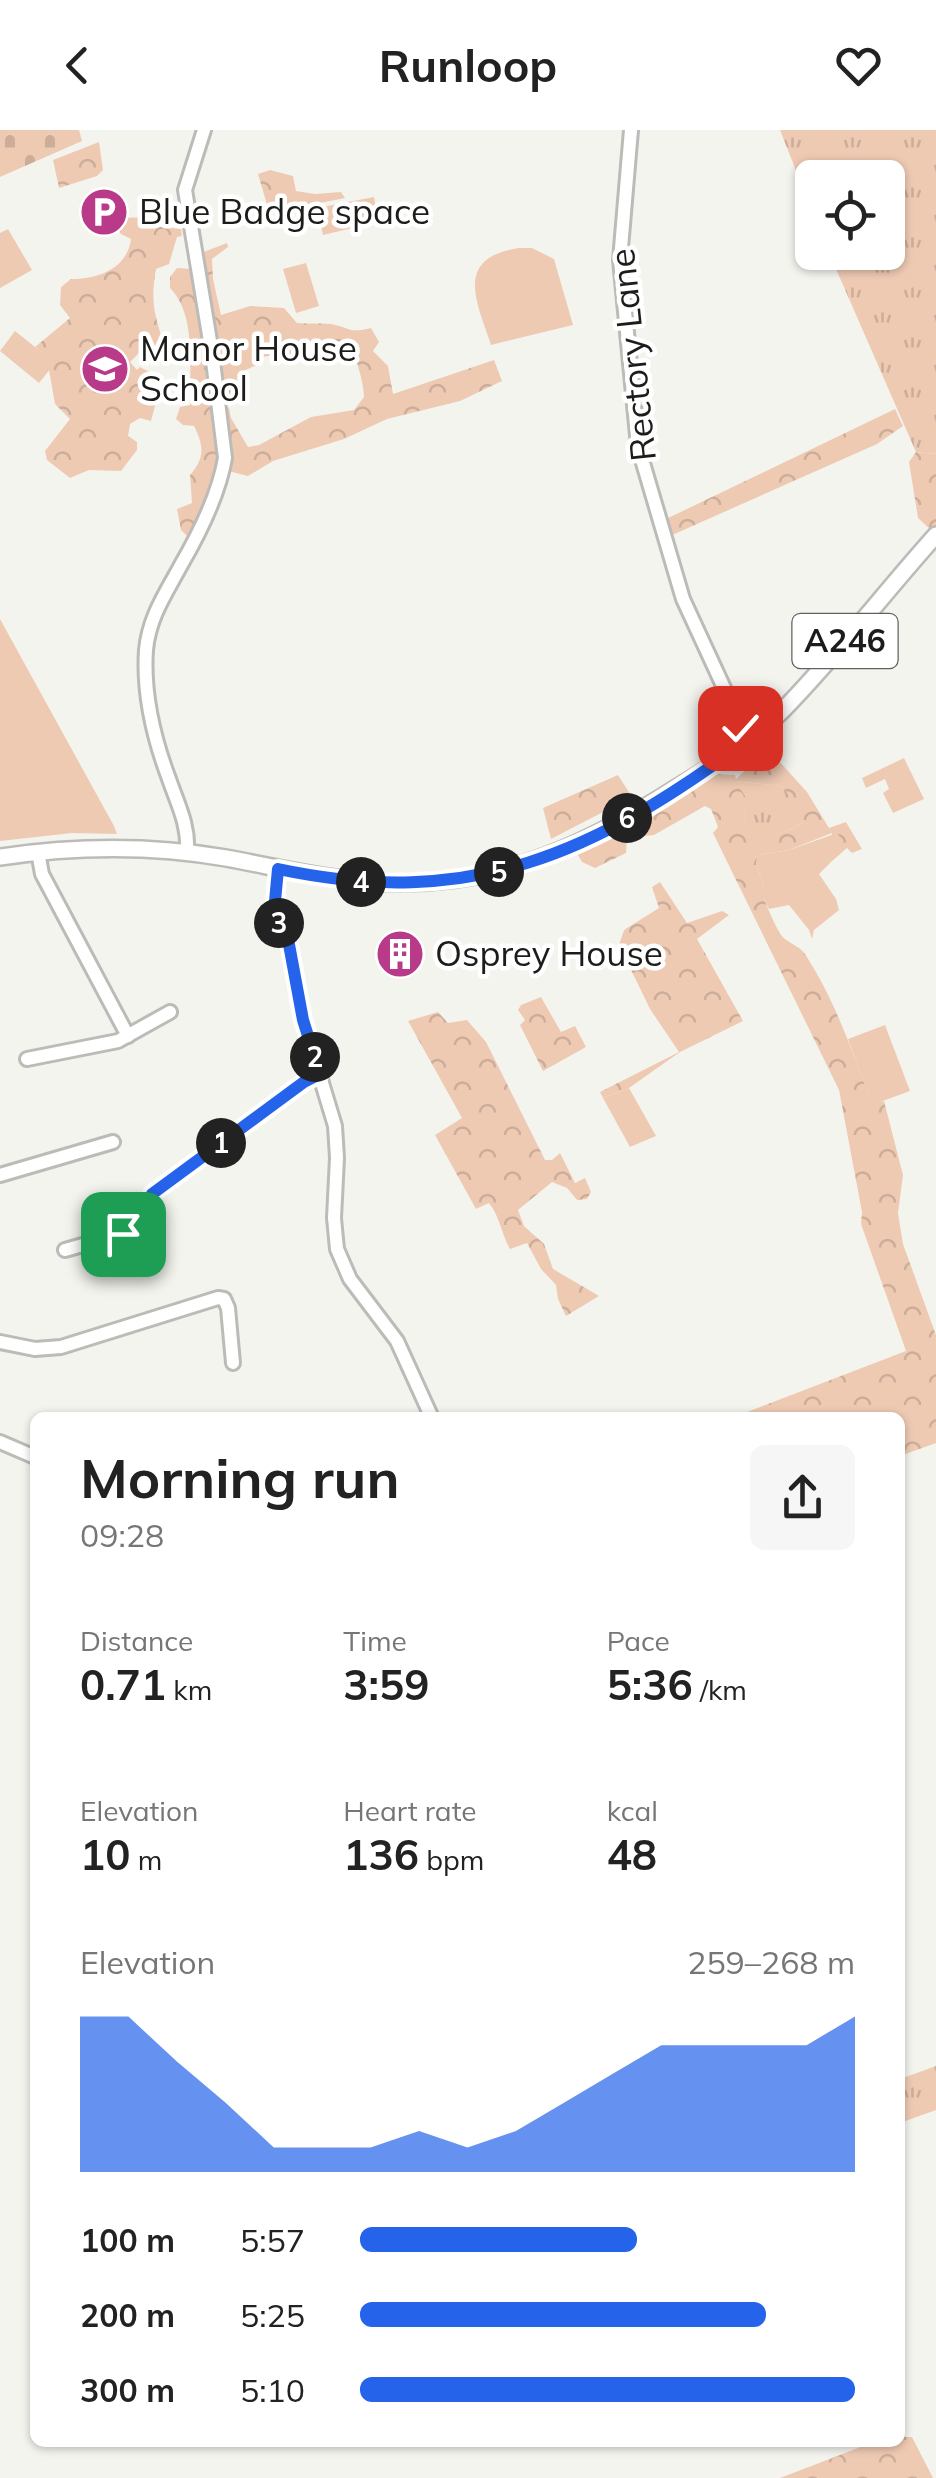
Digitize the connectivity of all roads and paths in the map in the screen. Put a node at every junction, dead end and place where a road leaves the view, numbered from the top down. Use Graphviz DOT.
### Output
graph roads {
  1 [pos="204,130"];
  2 [pos="631,130"];
  3 [pos="936,536"];
  4 [pos="748,740"];
  5 [pos="38,852"];
  6 [pos="188,853"];
  7 [pos="0,857"];
  8 [pos="278,869"];
  9 [pos="170,1012"];
  10 [pos="128,1036"];
  11 [pos="27,1059"];
  12 [pos="320,1074"];
  13 [pos="113,1142"];
  14 [pos="0,1176"];
  15 [pos="65,1250"];
  16 [pos="0,1342"];
  17 [pos="233,1363"];
  18 [pos="429,1412"];
  19 [pos="0,1442"];
  20 [pos="30,1455"];
  1 -- 6 [label="street"];
  2 -- 4 [label="street, Rectory Lane"];
  3 -- 4 [label="main road, A246"];
  4 -- 8 [label="main road, A246"];
  5 -- 6 [label="main road, A246"];
  5 -- 7 [label="main road, A246"];
  5 -- 10 [label="street"];
  6 -- 8 [label="main road, A246"];
  8 -- 12 [label="street"];
  9 -- 10 [label="street"];
  10 -- 11 [label="street"];
  12 -- 15 [label="street"];
  12 -- 18 [label="street"];
  13 -- 14 [label="street"];
  16 -- 17 [label="street"];
  19 -- 20 [label="street"];
}
